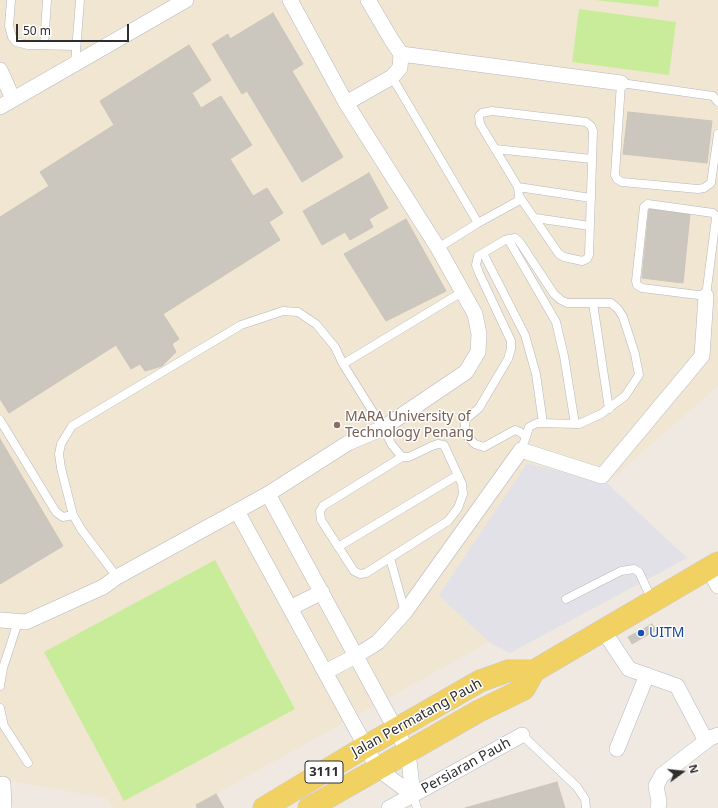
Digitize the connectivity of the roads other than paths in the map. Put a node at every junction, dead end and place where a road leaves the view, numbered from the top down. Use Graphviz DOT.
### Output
graph roads {
  1 [pos="11,0"];
  2 [pos="47,0"];
  3 [pos="80,0"];
  4 [pos="186,0"];
  5 [pos="290,0"];
  6 [pos="368,0"];
  7 [pos="44,45"];
  8 [pos="76,46"];
  9 [pos="402,54"];
  10 [pos="75,64"];
  11 [pos="0,70"];
  12 [pos="392,77"];
  13 [pos="621,83"];
  14 [pos="13,99"];
  15 [pos="718,102"];
  16 [pos="346,103"];
  17 [pos="0,107"];
  18 [pos="718,134"];
  19 [pos="495,149"];
  20 [pos="592,159"];
  21 [pos="518,187"];
  22 [pos="519,196"];
  23 [pos="591,198"];
  24 [pos="534,218"];
  25 [pos="478,223"];
  26 [pos="590,226"];
  27 [pos="508,239"];
  28 [pos="438,248"];
  29 [pos="483,253"];
  30 [pos="462,292"];
  31 [pos="706,296"];
  32 [pos="593,303"];
  33 [pos="343,364"];
  34 [pos="609,408"];
  35 [pos="0,420"];
  36 [pos="543,423"];
  37 [pos="575,424"];
  38 [pos="383,428"];
  39 [pos="523,443"];
  40 [pos="402,457"];
  41 [pos="458,475"];
  42 [pos="268,494"];
  43 [pos="237,511"];
  44 [pos="73,515"];
  45 [pos="338,547"];
  46 [pos="390,558"];
  47 [pos="715,572"];
  48 [pos="117,577"];
  49 [pos="322,592"];
  50 [pos="566,599"];
  51 [pos="652,601"];
  52 [pos="290,608"];
  53 [pos="405,612"];
  54 [pos="0,620"];
  55 [pos="18,622"];
  56 [pos="603,630"];
  57 [pos="356,656"];
  58 [pos="534,671"];
  59 [pos="325,672"];
  60 [pos="647,675"];
  61 [pos="0,686"];
  62 [pos="0,708"];
  63 [pos="397,730"];
  64 [pos="522,735"];
  65 [pos="712,738"];
  66 [pos="365,747"];
  67 [pos="617,749"];
  68 [pos="408,752"];
  69 [pos="28,763"];
  70 [pos="378,769"];
  71 [pos="3,784"];
  72 [pos="415,801"];
  73 [pos="4,808"];
  74 [pos="264,808"];
  75 [pos="309,808"];
  76 [pos="389,808"];
  77 [pos="586,808"];
  78 [pos="658,808"];
  1 -- 7 [label="lane"];
  2 -- 7 [label="lane"];
  3 -- 8 [label="lane"];
  4 -- 10 [label="street"];
  5 -- 16 [label="street"];
  6 -- 9 [label="street"];
  7 -- 8 [label="lane"];
  8 -- 10 [label="lane"];
  9 -- 12 [label="street"];
  9 -- 13 [label="street"];
  10 -- 14 [label="street"];
  11 -- 14 [label="street"];
  12 -- 16 [label="street"];
  12 -- 25 [label="lane"];
  13 -- 15 [label="lane"];
  13 -- 18 [label="lane"];
  14 -- 17 [label="street"];
  16 -- 28 [label="street"];
  19 -- 20 [label="lane"];
  19 -- 20 [label="lane"];
  19 -- 21 [label="lane"];
  20 -- 23 [label="lane"];
  21 -- 22 [label="lane"];
  21 -- 23 [label="lane"];
  22 -- 24 [label="lane"];
  22 -- 25 [label="lane"];
  23 -- 26 [label="lane"];
  24 -- 26 [label="lane"];
  24 -- 26 [label="lane"];
  25 -- 28 [label="lane"];
  27 -- 29 [label="lane"];
  27 -- 32 [label="lane"];
  27 -- 37 [label="lane"];
  28 -- 30 [label="street"];
  29 -- 36 [label="lane"];
  29 -- 39 [label="lane"];
  30 -- 33 [label="lane"];
  30 -- 38 [label="street"];
  31 -- 31 [label="lane"];
  31 -- 39 [label="street"];
  32 -- 34 [label="lane"];
  32 -- 34 [label="lane"];
  33 -- 38 [label="lane"];
  33 -- 44 [label="lane"];
  34 -- 37 [label="lane"];
  35 -- 44 [label="lane"];
  36 -- 37 [label="lane"];
  36 -- 39 [label="lane"];
  38 -- 40 [label="lane"];
  38 -- 42 [label="street"];
  39 -- 53 [label="street"];
  40 -- 41 [label="lane"];
  40 -- 45 [label="lane"];
  41 -- 45 [label="lane"];
  41 -- 46 [label="lane"];
  42 -- 43 [label="street"];
  42 -- 49 [label="street"];
  43 -- 48 [label="street"];
  43 -- 52 [label="street"];
  44 -- 48 [label="lane"];
  45 -- 46 [label="lane"];
  46 -- 53 [label="lane"];
  47 -- 51 [label="main road, Jalan Permatang Pauh / 3111"];
  48 -- 55 [label="street"];
  49 -- 52 [label="street"];
  49 -- 57 [label="street"];
  50 -- 51 [label="lane"];
  51 -- 56 [label="main road, Jalan Permatang Pauh / 3111"];
  52 -- 59 [label="street"];
  53 -- 57 [label="street"];
  54 -- 55 [label="street"];
  55 -- 61 [label="lane"];
  56 -- 58 [label="main road, Jalan Permatang Pauh / 3111"];
  56 -- 60 [label="street"];
  57 -- 59 [label="street"];
  57 -- 63 [label="street"];
  58 -- 63 [label="main road, Jalan Permatang Pauh / 3111"];
  58 -- 68 [label="main road, Jalan Permatang Pauh / 3111"];
  59 -- 66 [label="street"];
  60 -- 65 [label="street"];
  60 -- 67 [label="street"];
  62 -- 69 [label="lane"];
  63 -- 66 [label="main road, Jalan Permatang Pauh / 3111"];
  63 -- 68 [label="street"];
  64 -- 72 [label="street, Persiaran Pauh"];
  64 -- 77 [label="lane"];
  65 -- 78 [label="street"];
  66 -- 70 [label="street"];
  66 -- 74 [label="main road, Jalan Permatang Pauh / 3111"];
  68 -- 70 [label="main road, Jalan Permatang Pauh / 3111"];
  68 -- 72 [label="street"];
  70 -- 72 [label="street"];
  70 -- 75 [label="main road, Jalan Permatang Pauh / 3111"];
  71 -- 73 [label="street"];
  72 -- 76 [label="street, Persiaran Pauh"];
}
